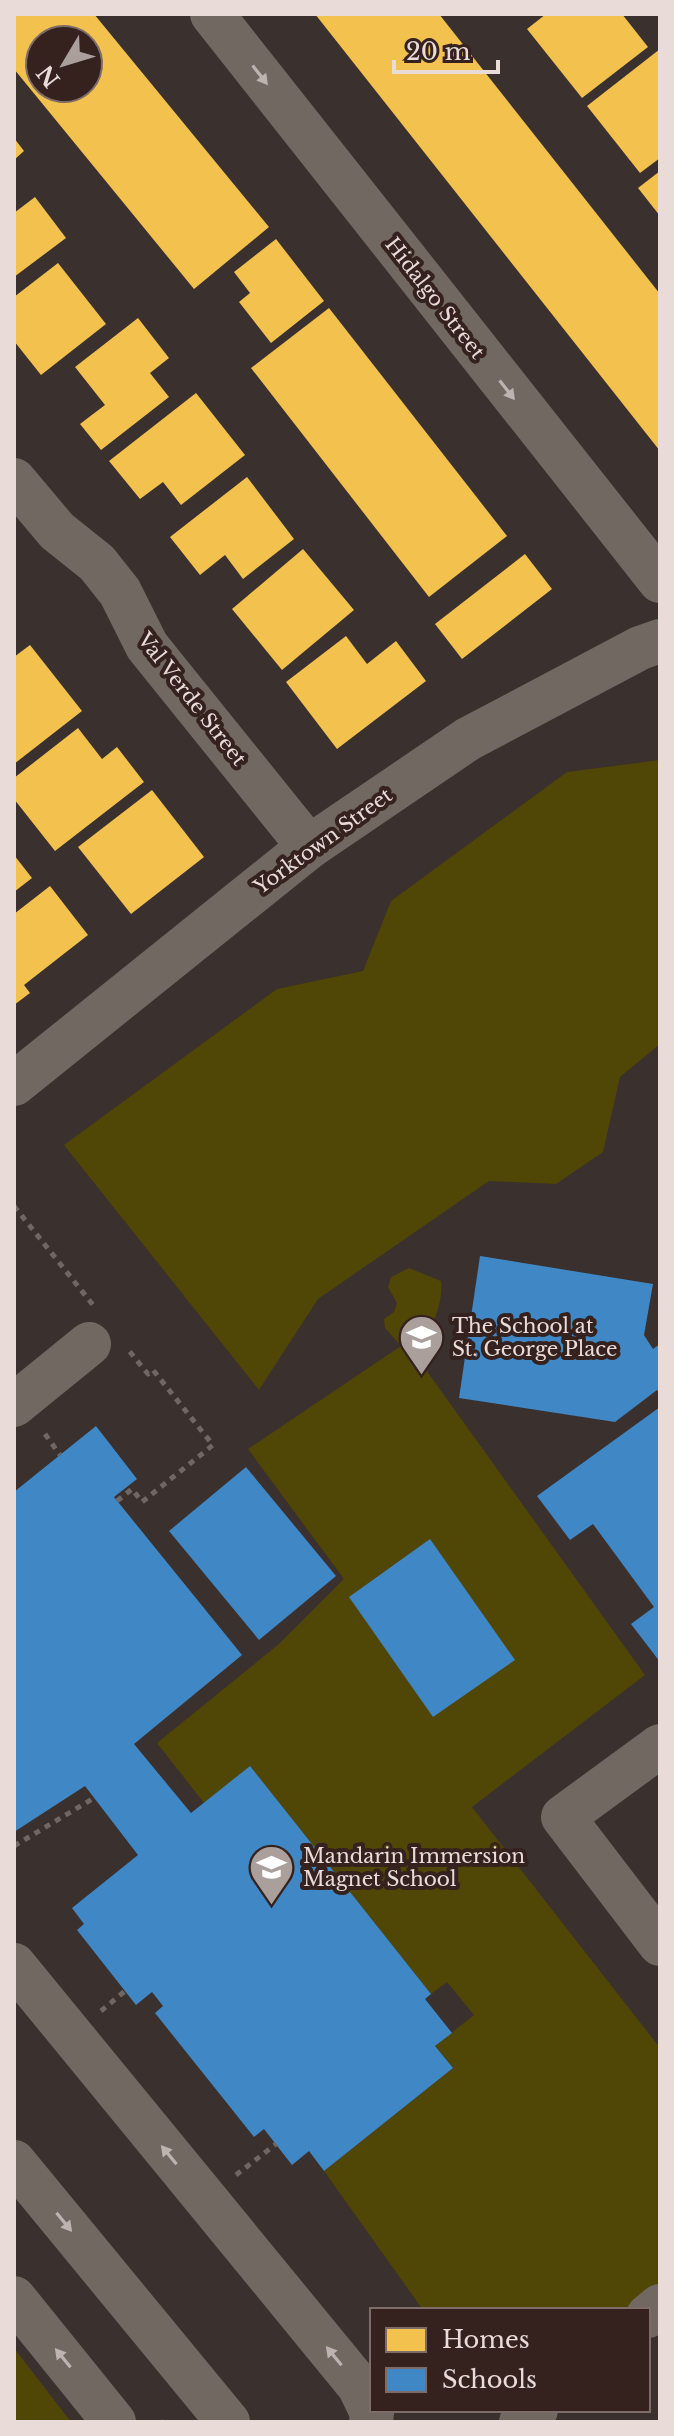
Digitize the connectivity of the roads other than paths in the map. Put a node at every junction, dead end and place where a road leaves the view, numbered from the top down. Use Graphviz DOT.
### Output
graph roads {
  1 [pos="212,14"];
  2 [pos="14,480"];
  3 [pos="660,581"];
  4 [pos="660,641"];
  5 [pos="309,847"];
  6 [pos="14,1084"];
  7 [pos="103,1332"];
  8 [pos="14,1405"];
  9 [pos="652,1751"];
  10 [pos="660,1944"];
  11 [pos="14,1965"];
  12 [pos="14,2162"];
  13 [pos="14,2298"];
  14 [pos="370,2409"];
  15 [pos="114,2422"];
  16 [pos="228,2422"];
  1 -- 3 [label="street, Hidalgo Street, one-way"];
  2 -- 5 [label="street, Val Verde Street"];
  4 -- 5 [label="street, Yorktown Street"];
  5 -- 6 [label="street, Yorktown Street"];
  7 -- 8 [label="street"];
  9 -- 10 [label="street"];
  14 -- 11 [label="street, one-way"];
  12 -- 16 [label="street, one-way"];
  15 -- 13 [label="street, one-way"];
}
